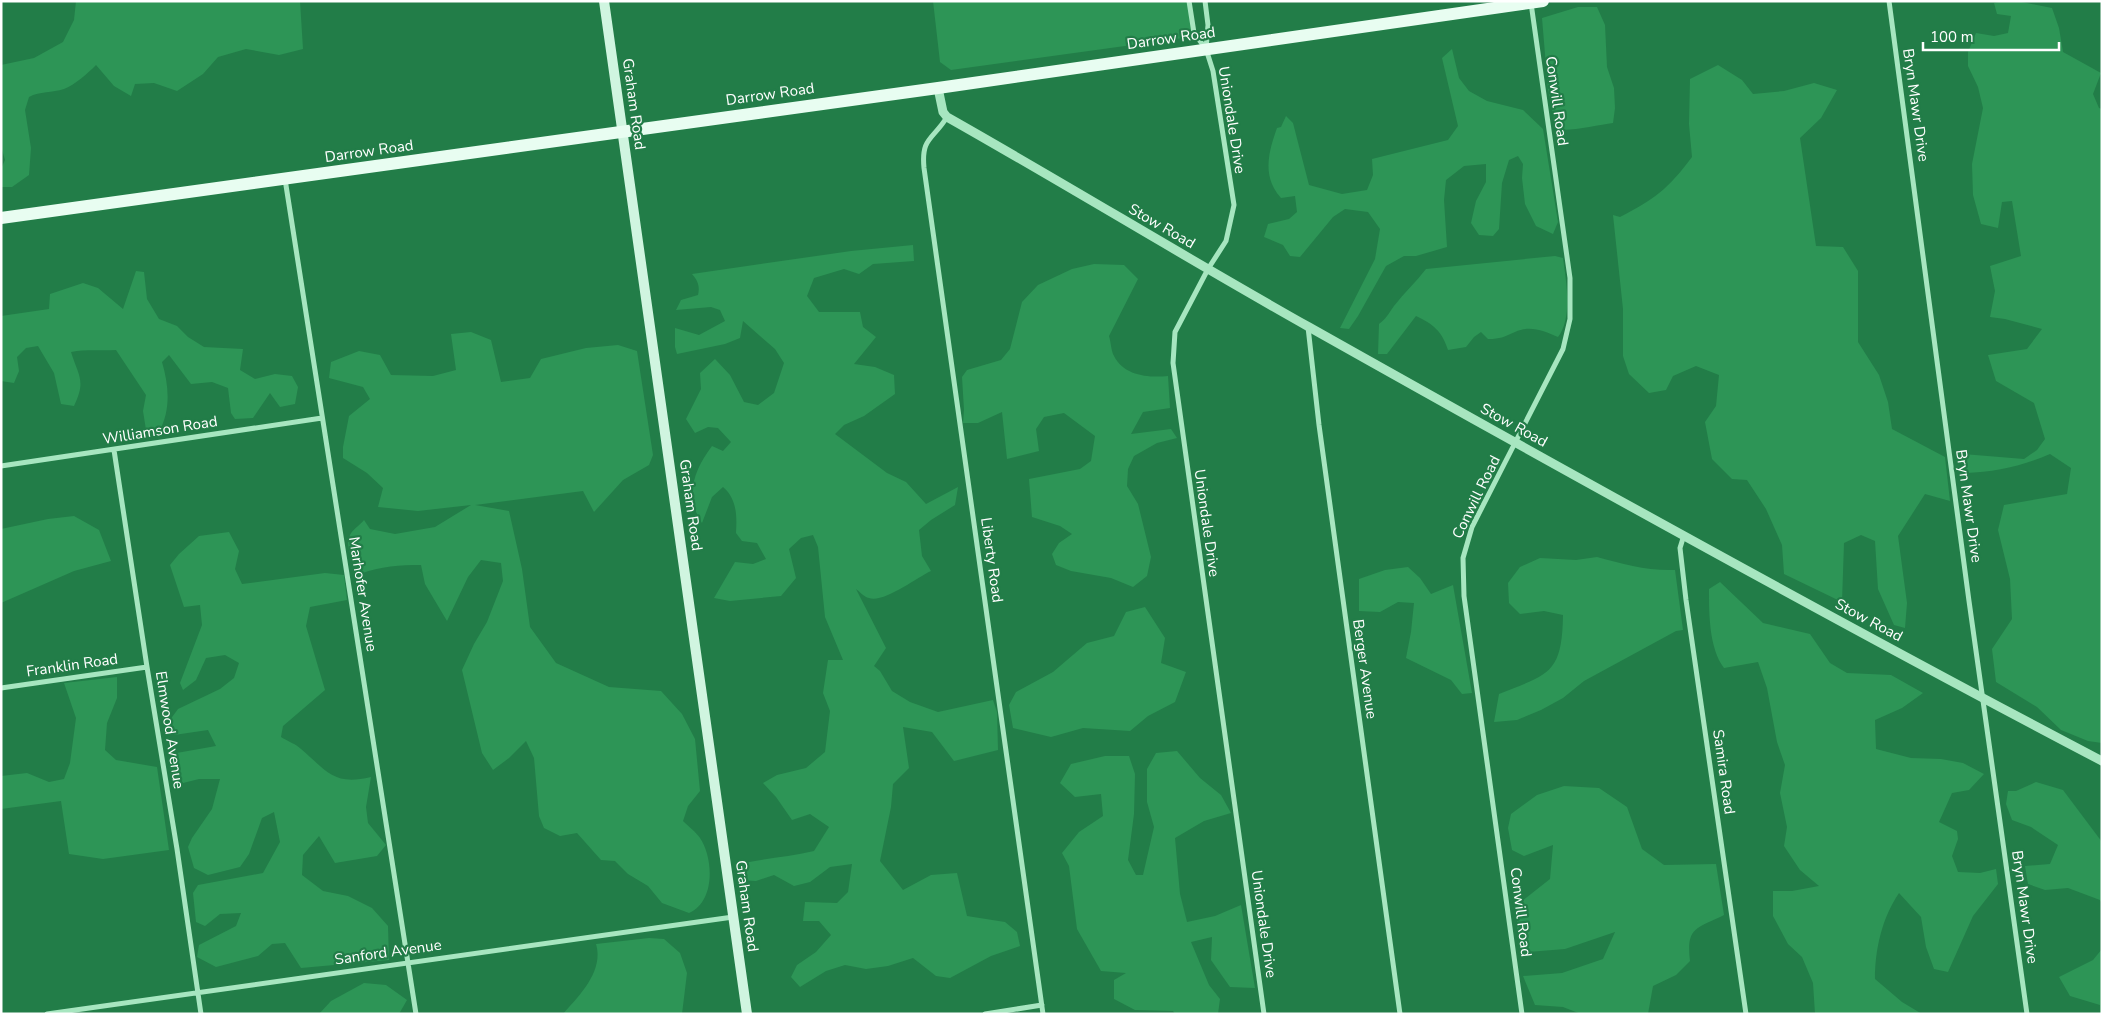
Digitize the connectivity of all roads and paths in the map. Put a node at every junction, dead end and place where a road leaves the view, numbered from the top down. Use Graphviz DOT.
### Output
graph roads {
  1 [pos="604,1"];
  2 [pos="1189,1"];
  3 [pos="1205,1"];
  4 [pos="1889,1"];
  5 [pos="1537,2"];
  6 [pos="1206,49"];
  7 [pos="938,88"];
  8 [pos="947,117"];
  9 [pos="622,131"];
  10 [pos="285,179"];
  11 [pos="1,218"];
  12 [pos="1208,269"];
  13 [pos="1308,327"];
  14 [pos="322,418"];
  15 [pos="1516,442"];
  16 [pos="114,450"];
  17 [pos="1,466"];
  18 [pos="1684,534"];
  19 [pos="147,667"];
  20 [pos="1,688"];
  21 [pos="1982,697"];
  22 [pos="2102,761"];
  23 [pos="734,917"];
  24 [pos="408,962"];
  25 [pos="198,992"];
  26 [pos="1042,1005"];
  27 [pos="46,1014"];
  28 [pos="201,1014"];
  29 [pos="416,1014"];
  30 [pos="747,1014"];
  31 [pos="985,1014"];
  32 [pos="1043,1014"];
  33 [pos="1264,1014"];
  34 [pos="1400,1014"];
  35 [pos="1522,1014"];
  36 [pos="1746,1014"];
  37 [pos="2027,1014"];
  1 -- 9 [label="main road, Graham Road"];
  2 -- 6 [label="street"];
  3 -- 6 [label="street"];
  4 -- 21 [label="street, Bryn Mawr Drive"];
  5 -- 6 [label="main road, Darrow Road"];
  5 -- 15 [label="street, Conwill Road"];
  6 -- 7 [label="main road, Darrow Road"];
  6 -- 12 [label="street, Uniondale Drive"];
  7 -- 8 [label="street"];
  7 -- 9 [label="main road, Darrow Road"];
  8 -- 12 [label="street, Stow Road"];
  8 -- 26 [label="street, Liberty Road"];
  9 -- 10 [label="main road, Darrow Road"];
  9 -- 23 [label="main road, Graham Road"];
  10 -- 11 [label="main road, Darrow Road"];
  10 -- 14 [label="street, Marhofer Avenue"];
  12 -- 13 [label="street, Stow Road"];
  12 -- 33 [label="street, Uniondale Drive"];
  13 -- 15 [label="street, Stow Road"];
  13 -- 34 [label="street, Berger Avenue"];
  14 -- 16 [label="street, Williamson Road"];
  14 -- 24 [label="street, Marhofer Avenue"];
  15 -- 18 [label="street, Stow Road"];
  15 -- 35 [label="street, Conwill Road"];
  16 -- 17 [label="street, Williamson Road"];
  16 -- 19 [label="street, Elmwood Avenue"];
  18 -- 21 [label="street, Stow Road"];
  18 -- 36 [label="street, Samira Road"];
  19 -- 20 [label="street, Franklin Road"];
  19 -- 25 [label="street, Elmwood Avenue"];
  21 -- 22 [label="street, Stow Road"];
  21 -- 37 [label="street, Bryn Mawr Drive"];
  23 -- 24 [label="street, Sanford Avenue"];
  23 -- 30 [label="main road, Graham Road"];
  24 -- 25 [label="street, Sanford Avenue"];
  24 -- 29 [label="street, Marhofer Avenue"];
  25 -- 27 [label="street, Sanford Avenue"];
  25 -- 28 [label="street, Elmwood Avenue"];
  26 -- 31 [label="street"];
  26 -- 32 [label="street, Liberty Road"];
}
